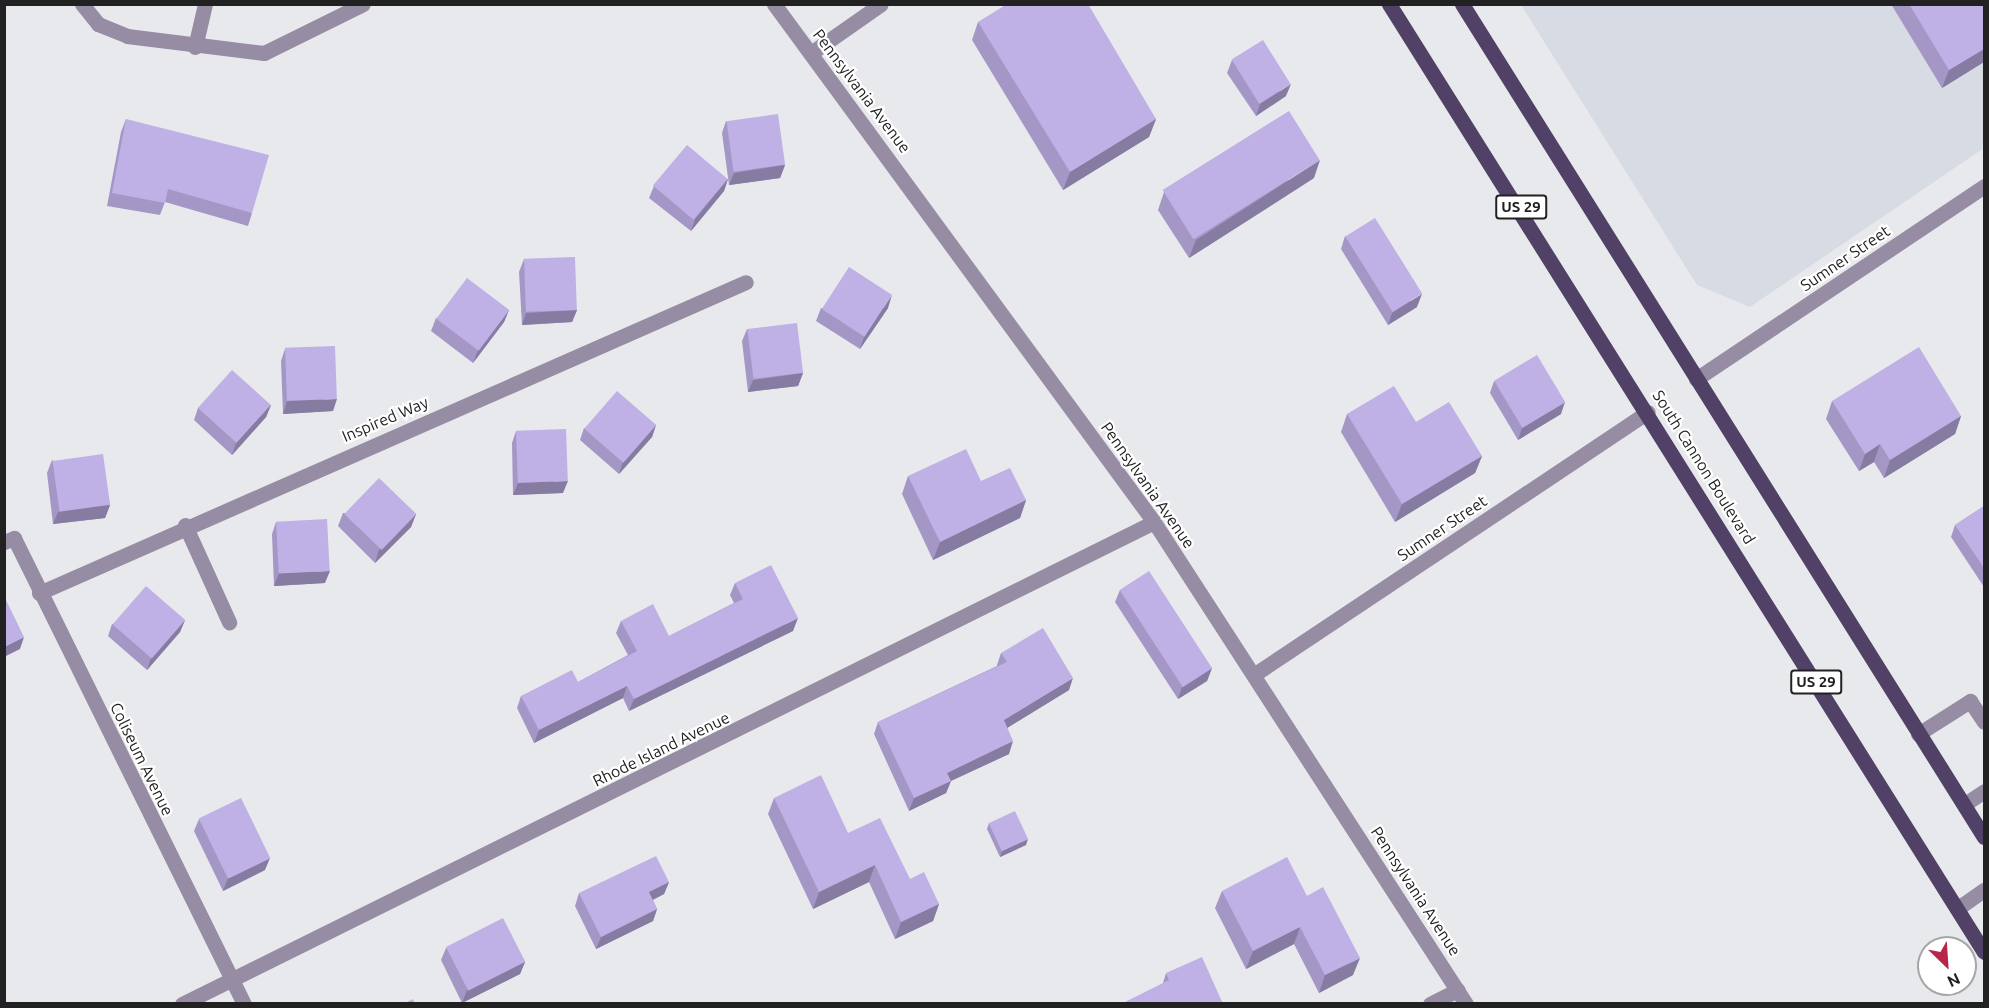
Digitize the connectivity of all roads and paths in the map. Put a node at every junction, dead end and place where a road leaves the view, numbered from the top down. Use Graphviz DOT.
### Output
graph roads {
  1 [pos="82,4"];
  2 [pos="205,4"];
  3 [pos="363,4"];
  4 [pos="774,4"];
  5 [pos="881,4"];
  6 [pos="1389,4"];
  7 [pos="1462,4"];
  8 [pos="195,47"];
  9 [pos="810,53"];
  10 [pos="1984,186"];
  11 [pos="746,282"];
  12 [pos="1696,379"];
  13 [pos="1648,412"];
  14 [pos="1154,522"];
  15 [pos="185,525"];
  16 [pos="4,542"];
  17 [pos="39,593"];
  18 [pos="229,622"];
  19 [pos="1255,674"];
  20 [pos="1984,722"];
  21 [pos="1918,734"];
  22 [pos="1984,791"];
  23 [pos="1965,804"];
  24 [pos="1984,837"];
  25 [pos="1984,890"];
  26 [pos="1958,908"];
  27 [pos="1984,952"];
  28 [pos="232,979"];
  29 [pos="1458,990"];
  30 [pos="182,1004"];
  31 [pos="244,1004"];
  32 [pos="1430,1004"];
  33 [pos="1466,1004"];
  1 -- 8 [label="street"];
  2 -- 8 [label="street"];
  3 -- 8 [label="street"];
  4 -- 9 [label="street, Pennsylvania Avenue"];
  5 -- 9 [label="street"];
  6 -- 13 [label="main road, South Cannon Boulevard / US 29"];
  7 -- 12 [label="main road"];
  9 -- 14 [label="street, Pennsylvania Avenue"];
  10 -- 12 [label="street, Sumner Street"];
  11 -- 15 [label="street, Inspired Way"];
  12 -- 21 [label="main road"];
  13 -- 19 [label="street, Sumner Street"];
  13 -- 26 [label="main road, South Cannon Boulevard / US 29"];
  14 -- 19 [label="street, Pennsylvania Avenue"];
  14 -- 28 [label="street, Rhode Island Avenue"];
  15 -- 17 [label="street, Inspired Way"];
  15 -- 18 [label="street"];
  16 -- 17 [label="street, Coliseum Avenue"];
  17 -- 28 [label="street, Coliseum Avenue"];
  19 -- 29 [label="street, Pennsylvania Avenue"];
  20 -- 21 [label="street"];
  21 -- 23 [label="main road"];
  22 -- 23 [label="street"];
  23 -- 24 [label="main road"];
  25 -- 26 [label="street"];
  26 -- 27 [label="main road, South Cannon Boulevard / US 29"];
  28 -- 30 [label="street, Rhode Island Avenue"];
  28 -- 31 [label="street, Coliseum Avenue"];
  29 -- 32 [label="street"];
  29 -- 33 [label="street, Pennsylvania Avenue"];
}
